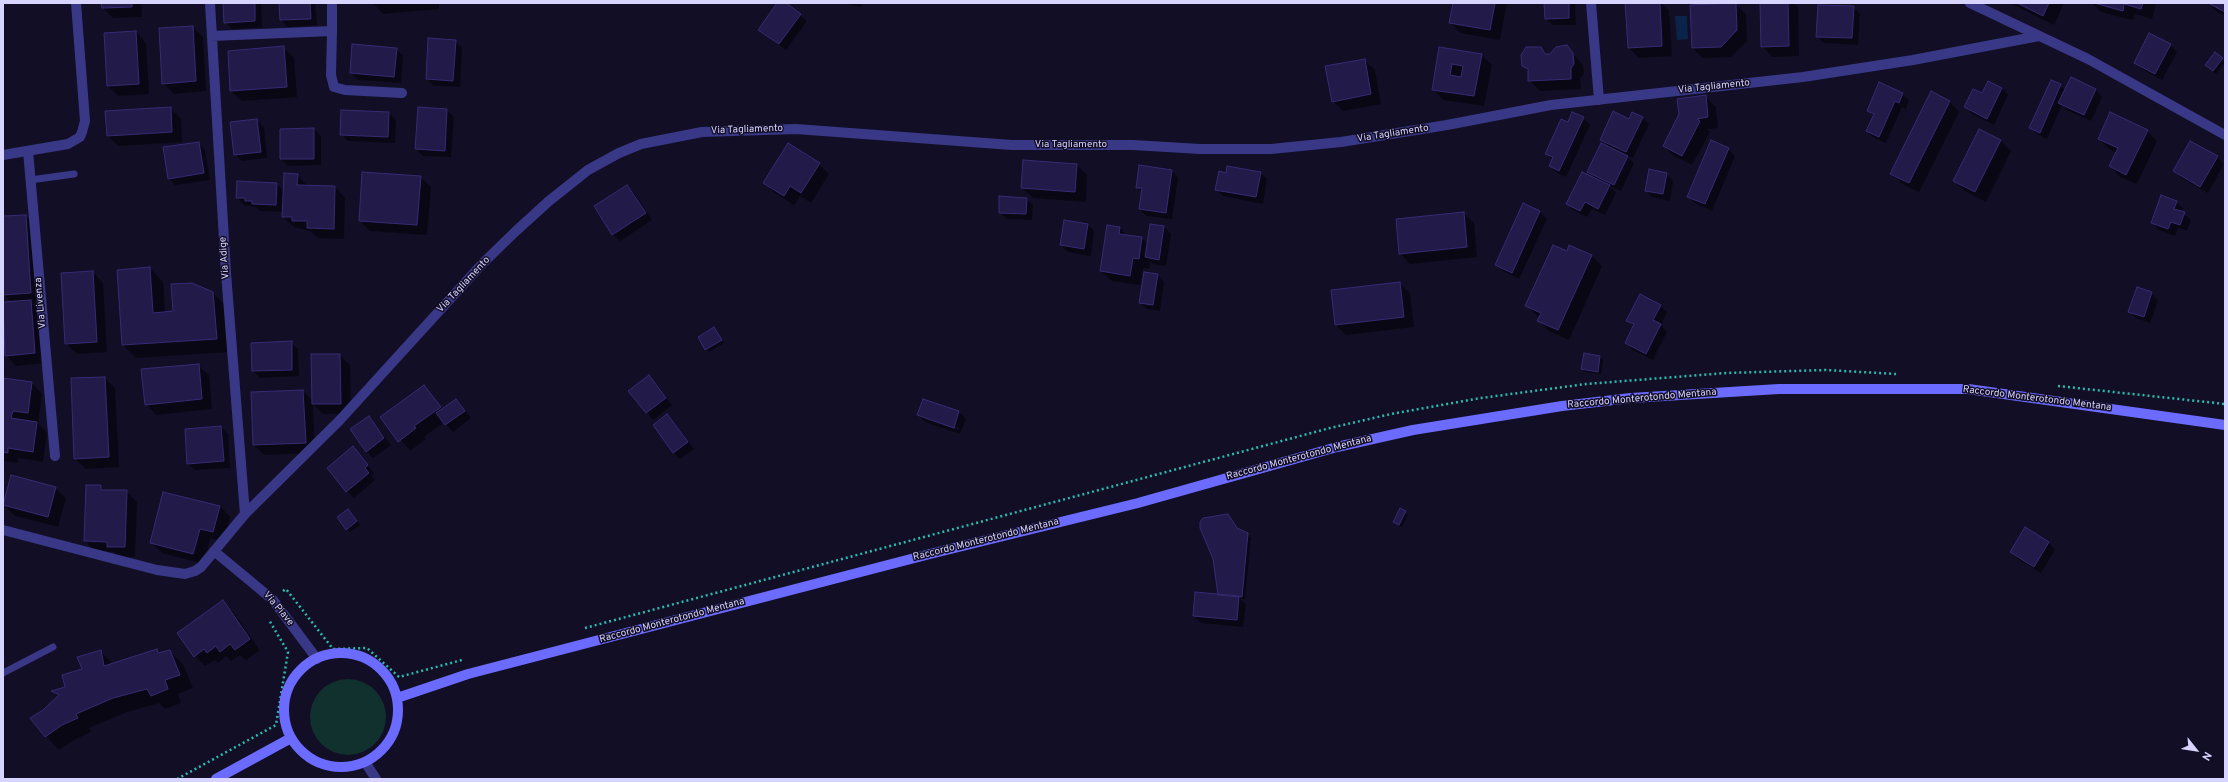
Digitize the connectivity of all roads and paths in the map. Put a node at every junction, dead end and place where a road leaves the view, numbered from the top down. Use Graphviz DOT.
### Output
graph roads {
  1 [pos="76,3"];
  2 [pos="210,3"];
  3 [pos="332,3"];
  4 [pos="1591,3"];
  5 [pos="1970,3"];
  6 [pos="332,31"];
  7 [pos="212,36"];
  8 [pos="2039,36"];
  9 [pos="402,93"];
  10 [pos="1599,100"];
  11 [pos="2225,134"];
  12 [pos="28,151"];
  13 [pos="3,155"];
  14 [pos="74,174"];
  15 [pos="30,180"];
  16 [pos="2225,424"];
  17 [pos="55,456"];
  18 [pos="245,514"];
  19 [pos="3,530"];
  20 [pos="214,551"];
  21 [pos="53,647"];
  22 [pos="317,659"];
  23 [pos="3,673"];
  24 [pos="397,698"];
  25 [pos="291,738"];
  26 [pos="365,762"];
  27 [pos="216,779"];
  28 [pos="376,779"];
  1 -- 12 [label="street"];
  2 -- 7 [label="street, Via Adige"];
  3 -- 6 [label="street"];
  4 -- 10 [label="street"];
  5 -- 8 [label="street"];
  6 -- 7 [label="street"];
  6 -- 9 [label="street"];
  7 -- 18 [label="street, Via Adige"];
  8 -- 10 [label="street, Via Tagliamento"];
  8 -- 11 [label="street"];
  10 -- 18 [label="street, Via Tagliamento"];
  12 -- 13 [label="street"];
  12 -- 15 [label="street, Via Livenza"];
  14 -- 15 [label="lane"];
  15 -- 17 [label="street, Via Livenza"];
  16 -- 24 [label="main road, Raccordo Monterotondo Mentana"];
  18 -- 20 [label="street, Via Tagliamento"];
  19 -- 20 [label="street, Via Tagliamento"];
  20 -- 22 [label="street, Via Piave"];
  21 -- 23 [label="lane"];
  22 -- 24 [label="main road"];
  22 -- 25 [label="main road"];
  24 -- 26 [label="main road"];
  25 -- 26 [label="main road"];
  25 -- 27 [label="main road"];
  26 -- 28 [label="street"];
}
